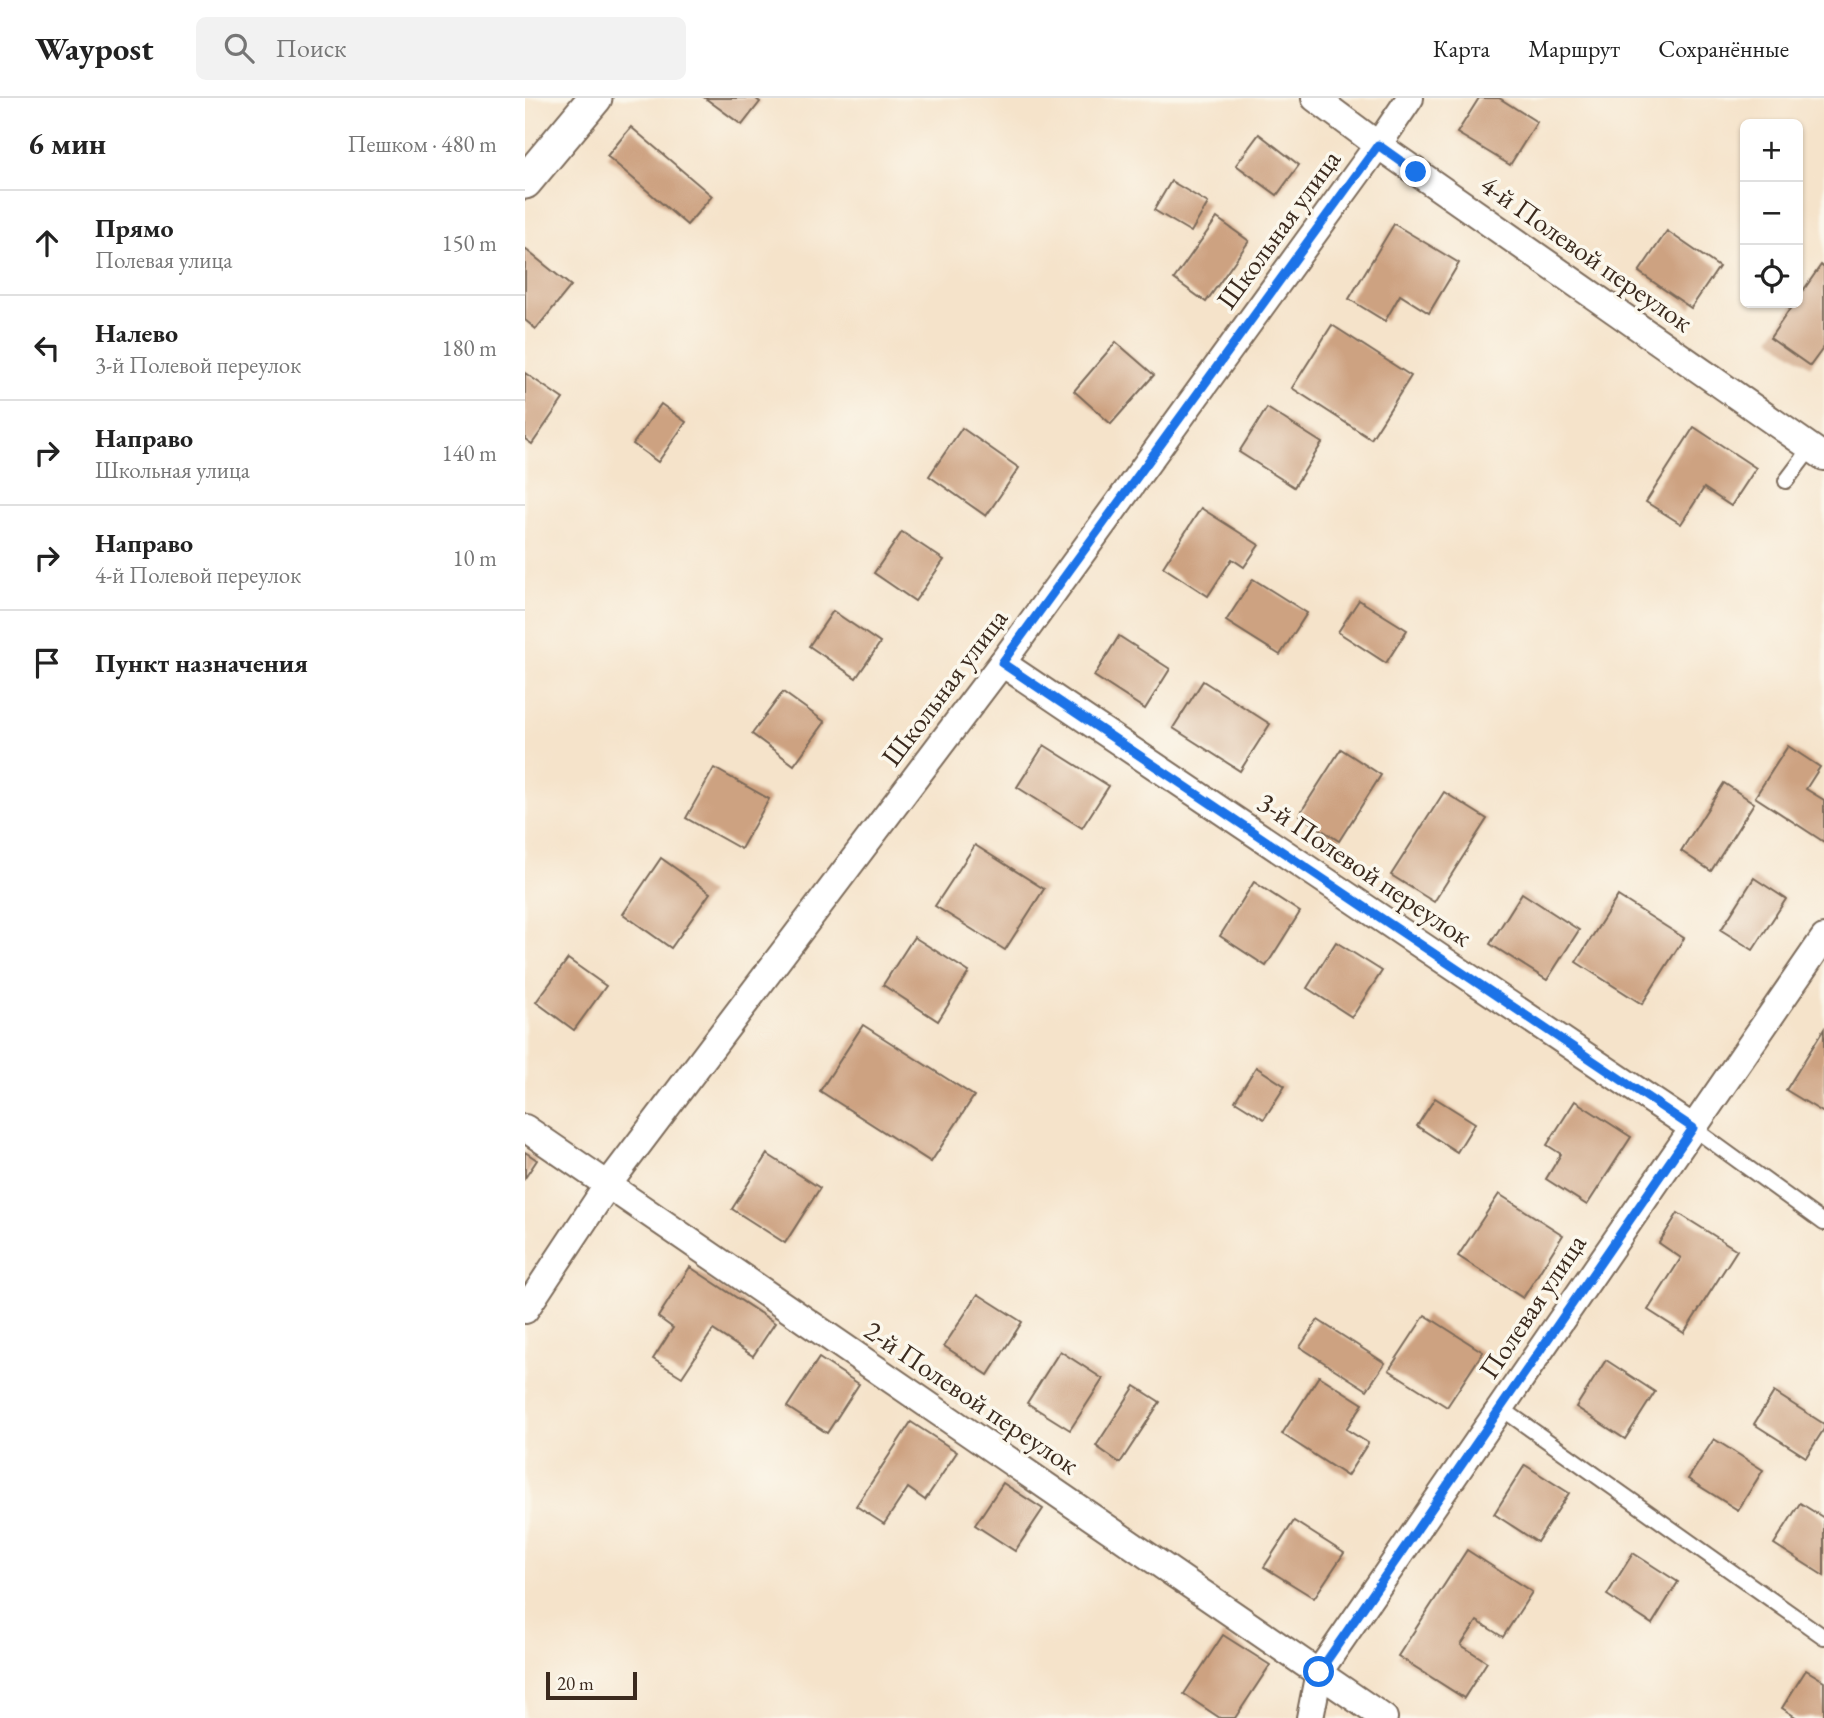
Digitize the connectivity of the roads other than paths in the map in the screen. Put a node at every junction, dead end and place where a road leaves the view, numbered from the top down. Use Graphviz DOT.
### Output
graph roads {
  1 [pos="595,98"];
  2 [pos="1315,98"];
  3 [pos="1410,98"];
  4 [pos="1378,145"];
  5 [pos="525,182"];
  6 [pos="1820,445"];
  7 [pos="1786,481"];
  8 [pos="1002,663"];
  9 [pos="1824,938"];
  10 [pos="525,1128"];
  11 [pos="1693,1128"];
  12 [pos="607,1185"];
  13 [pos="1824,1223"];
  14 [pos="525,1310"];
  15 [pos="1501,1408"];
  16 [pos="1824,1637"];
  17 [pos="1319,1672"];
  18 [pos="1310,1718"];
  19 [pos="1384,1718"];
  1 -- 5 [label="street"];
  2 -- 4 [label="street, 4-й Полевой переулок"];
  3 -- 4 [label="street, Школьная улица"];
  4 -- 6 [label="street, 4-й Полевой переулок"];
  4 -- 8 [label="street, Школьная улица"];
  6 -- 7 [label="lane"];
  8 -- 11 [label="street, 3-й Полевой переулок"];
  8 -- 12 [label="street, Школьная улица"];
  9 -- 11 [label="street, Полевая улица"];
  10 -- 12 [label="street, 2-й Полевой переулок"];
  11 -- 13 [label="lane"];
  11 -- 15 [label="street, Полевая улица"];
  12 -- 14 [label="street, Школьная улица"];
  12 -- 17 [label="street, 2-й Полевой переулок"];
  15 -- 16 [label="lane"];
  15 -- 17 [label="street, Полевая улица"];
  17 -- 18 [label="street, Полевая улица"];
  17 -- 19 [label="street, 2-й Полевой переулок"];
}
